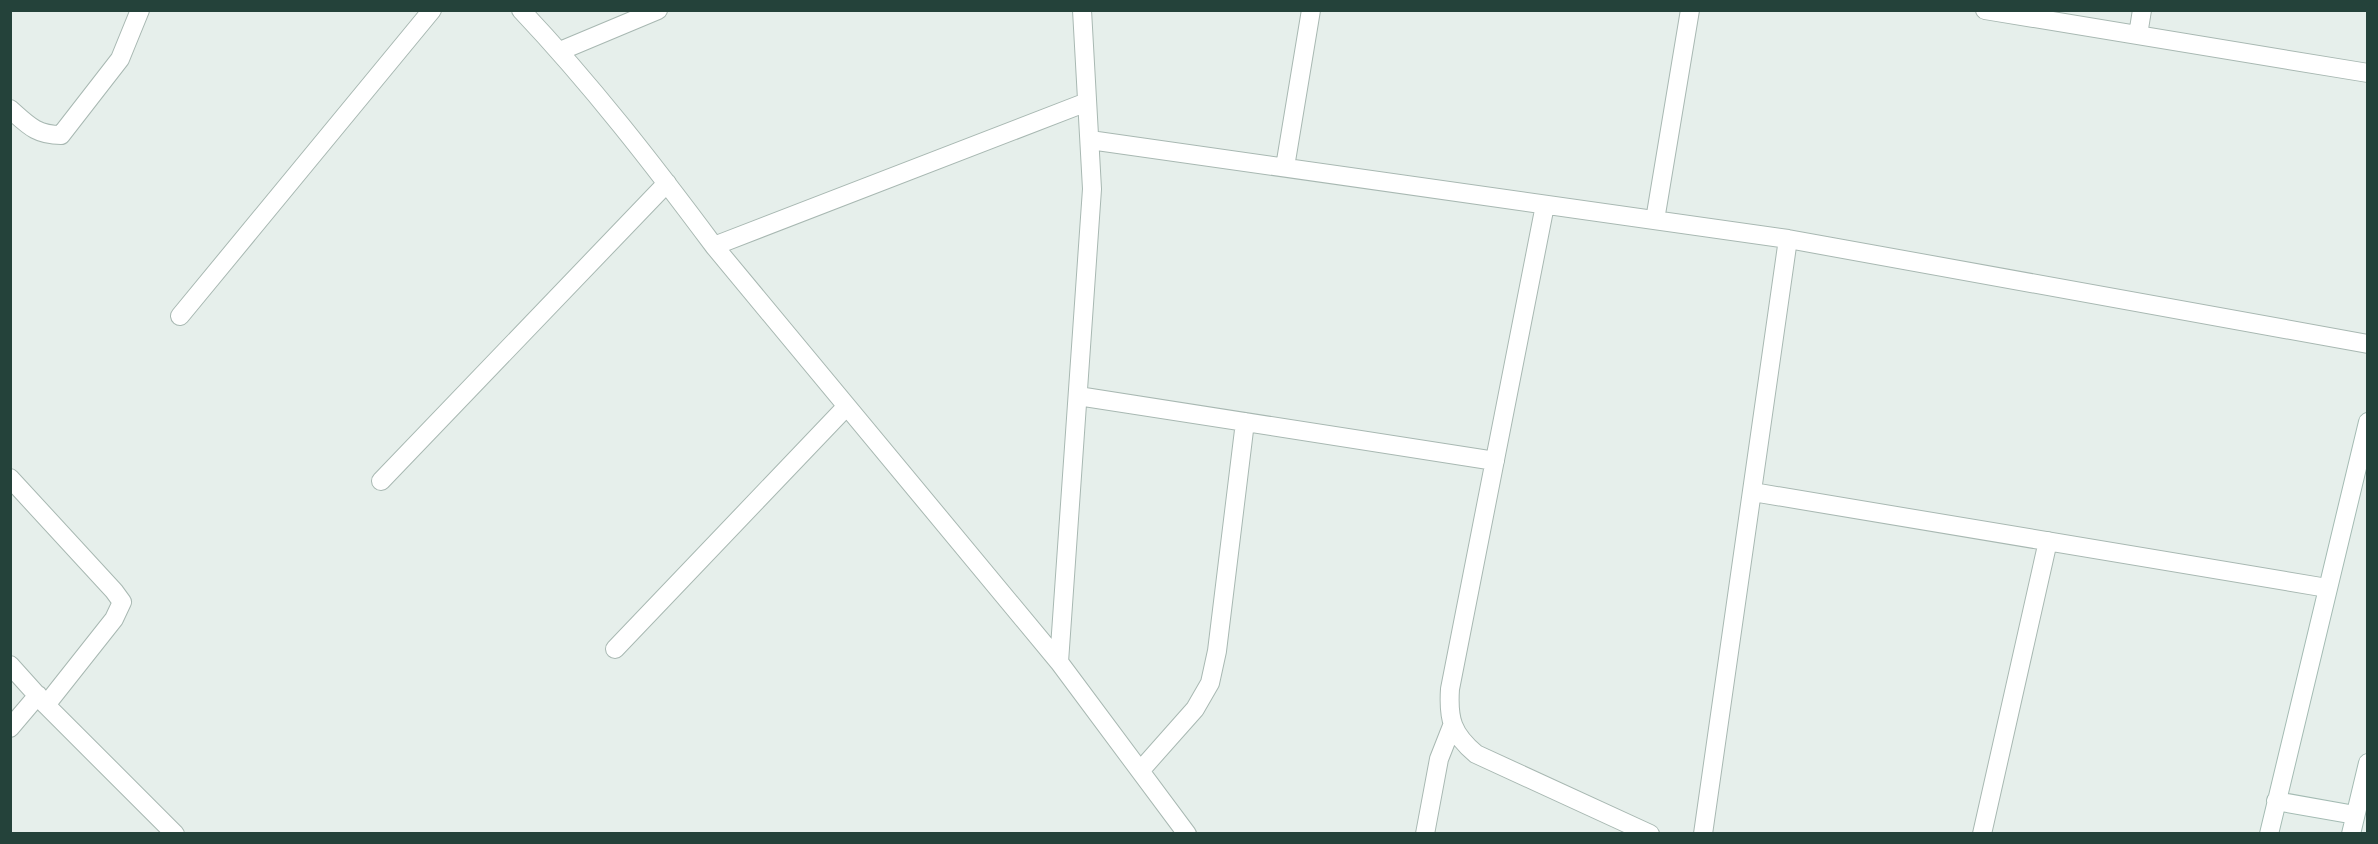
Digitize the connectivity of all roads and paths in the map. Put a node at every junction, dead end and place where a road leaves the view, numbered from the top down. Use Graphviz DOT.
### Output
graph roads {
  1 [pos="140,10"];
  2 [pos="432,10"];
  3 [pos="521,10"];
  4 [pos="658,10"];
  5 [pos="1082,10"];
  6 [pos="1311,10"];
  7 [pos="1690,10"];
  8 [pos="1985,10"];
  9 [pos="2142,10"];
  10 [pos="2138,35"];
  11 [pos="560,51"];
  12 [pos="2367,73"];
  13 [pos="1087,102"];
  14 [pos="10,109"];
  15 [pos="1090,140"];
  16 [pos="1285,167"];
  17 [pos="667,183"];
  18 [pos="1545,205"];
  19 [pos="1655,220"];
  20 [pos="1788,239"];
  21 [pos="714,246"];
  22 [pos="180,316"];
  23 [pos="2367,344"];
  24 [pos="1078,396"];
  25 [pos="846,407"];
  26 [pos="1245,422"];
  27 [pos="2367,422"];
  28 [pos="1495,461"];
  29 [pos="10,478"];
  30 [pos="381,481"];
  31 [pos="1753,492"];
  32 [pos="2048,541"];
  33 [pos="2328,588"];
  34 [pos="615,649"];
  35 [pos="1059,662"];
  36 [pos="10,665"];
  37 [pos="42,700"];
  38 [pos="1452,726"];
  39 [pos="10,728"];
  40 [pos="2367,763"];
  41 [pos="1140,771"];
  42 [pos="2276,801"];
  43 [pos="2355,814"];
  44 [pos="175,834"];
  45 [pos="1187,834"];
  46 [pos="1425,834"];
  47 [pos="1650,834"];
  48 [pos="1703,834"];
  49 [pos="1982,834"];
  50 [pos="2269,834"];
  51 [pos="2351,834"];
  1 -- 14 [label="street"];
  2 -- 22 [label="street"];
  3 -- 11 [label="street"];
  4 -- 11 [label="street"];
  5 -- 13 [label="street"];
  6 -- 16 [label="street"];
  7 -- 19 [label="street"];
  8 -- 10 [label="street"];
  9 -- 10 [label="street"];
  10 -- 12 [label="street"];
  11 -- 17 [label="street"];
  13 -- 15 [label="street"];
  13 -- 21 [label="street"];
  15 -- 16 [label="street"];
  15 -- 24 [label="street"];
  16 -- 18 [label="street"];
  17 -- 21 [label="street"];
  17 -- 30 [label="street"];
  18 -- 19 [label="street"];
  18 -- 28 [label="street"];
  19 -- 20 [label="street"];
  20 -- 23 [label="street"];
  20 -- 31 [label="street"];
  21 -- 25 [label="street"];
  24 -- 26 [label="street"];
  24 -- 35 [label="street"];
  25 -- 34 [label="street"];
  25 -- 35 [label="street"];
  26 -- 28 [label="street"];
  26 -- 41 [label="street"];
  27 -- 33 [label="street"];
  28 -- 38 [label="street"];
  29 -- 37 [label="street"];
  31 -- 32 [label="street"];
  31 -- 48 [label="street"];
  32 -- 33 [label="street"];
  32 -- 49 [label="street"];
  33 -- 42 [label="street"];
  35 -- 41 [label="street"];
  36 -- 37 [label="street"];
  37 -- 39 [label="street"];
  37 -- 44 [label="street"];
  38 -- 46 [label="street"];
  38 -- 47 [label="street"];
  40 -- 43 [label="street"];
  41 -- 45 [label="street"];
  42 -- 43 [label="street"];
  42 -- 50 [label="street"];
  43 -- 51 [label="street"];
}
